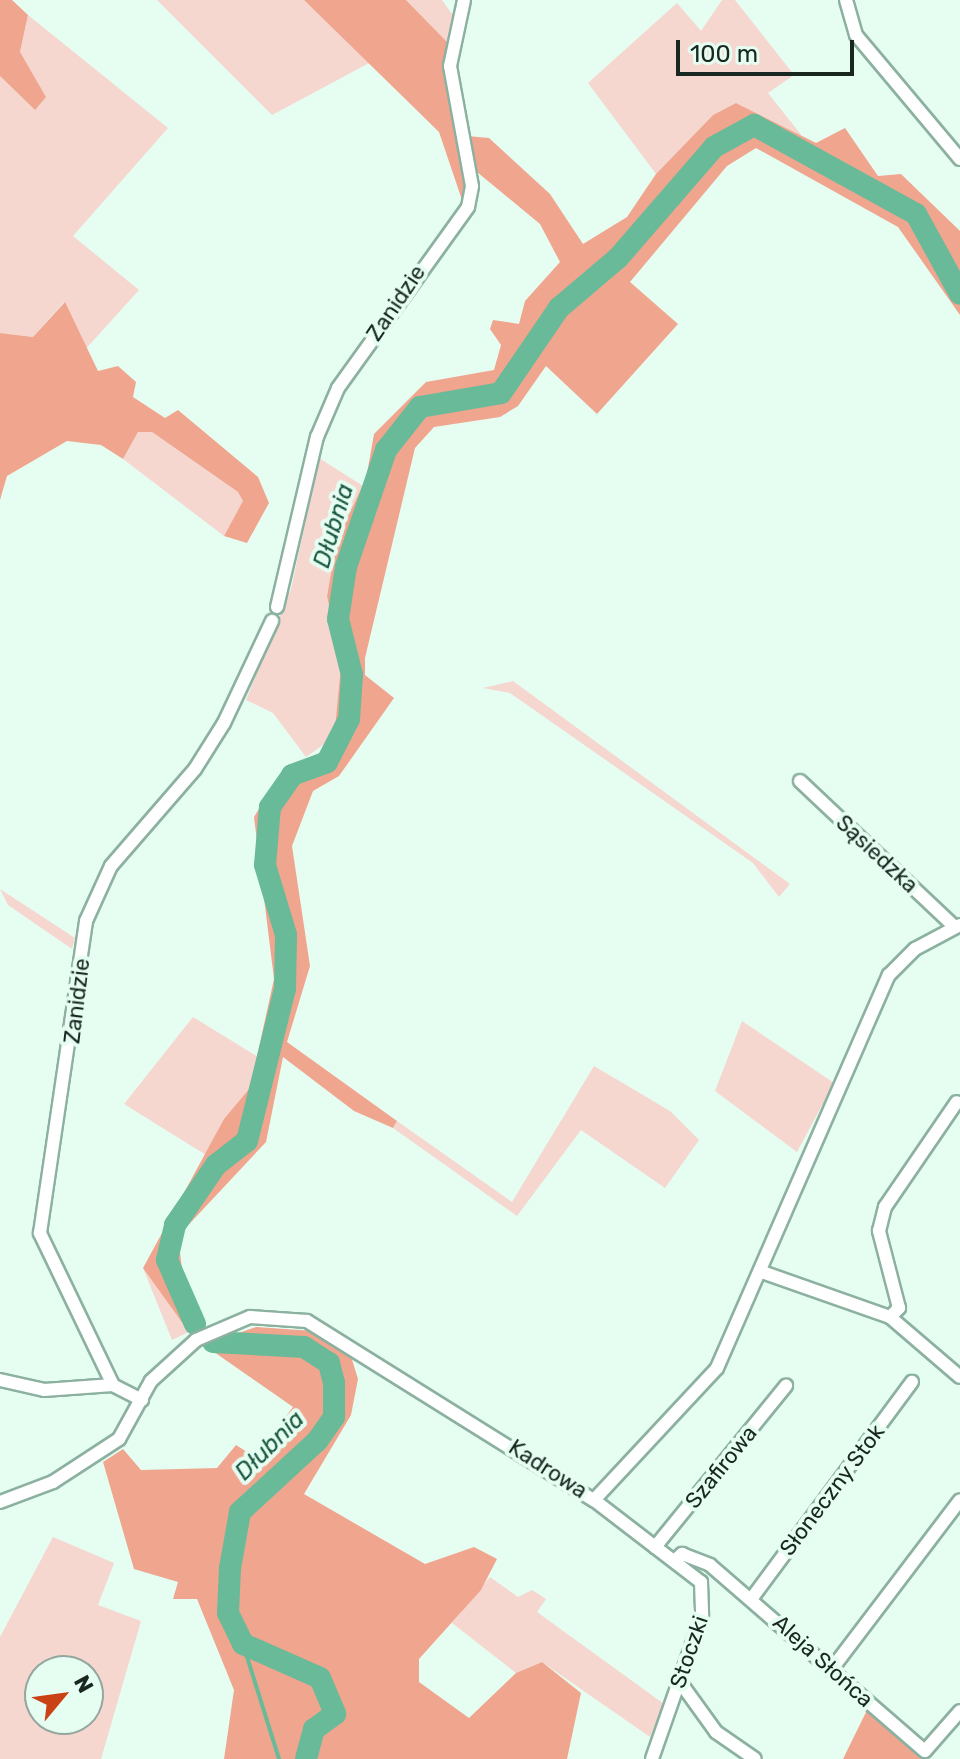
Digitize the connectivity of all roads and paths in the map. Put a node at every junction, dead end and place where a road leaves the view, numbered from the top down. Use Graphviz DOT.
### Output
graph roads {
  1 [pos="464,0"];
  2 [pos="846,0"];
  3 [pos="960,159"];
  4 [pos="277,607"];
  5 [pos="272,621"];
  6 [pos="800,781"];
  7 [pos="957,926"];
  8 [pos="957,1102"];
  9 [pos="762,1272"];
  10 [pos="890,1317"];
  11 [pos="960,1377"];
  12 [pos="0,1380"];
  13 [pos="912,1382"];
  14 [pos="113,1385"];
  15 [pos="786,1386"];
  16 [pos="142,1400"];
  17 [pos="594,1500"];
  18 [pos="960,1500"];
  19 [pos="0,1502"];
  20 [pos="655,1547"];
  21 [pos="674,1561"];
  22 [pos="752,1598"];
  23 [pos="831,1670"];
  24 [pos="680,1682"];
  25 [pos="960,1711"];
  26 [pos="652,1759"];
  27 [pos="755,1759"];
  1 -- 4 [label="street, Zanidzie"];
  2 -- 3 [label="street"];
  5 -- 14 [label="street, Zanidzie"];
  6 -- 7 [label="street, Sąsiedzka"];
  7 -- 9 [label="street, Kadrowa"];
  8 -- 10 [label="street"];
  9 -- 10 [label="street"];
  9 -- 17 [label="street, Kadrowa"];
  10 -- 11 [label="street"];
  12 -- 14 [label="street"];
  13 -- 22 [label="street, Słoneczny Stok"];
  14 -- 16 [label="street"];
  15 -- 20 [label="street, Szafirowa"];
  16 -- 17 [label="street, Kadrowa"];
  16 -- 19 [label="street, Kadrowa"];
  17 -- 20 [label="street, Stoczki"];
  18 -- 23 [label="street"];
  20 -- 21 [label="street, Stoczki"];
  21 -- 22 [label="street, Aleja Słońca"];
  21 -- 24 [label="street, Stoczki"];
  22 -- 23 [label="street, Aleja Słońca"];
  23 -- 25 [label="street, Aleja Słońca"];
  24 -- 26 [label="street, Stoczki"];
  24 -- 27 [label="street"];
}
